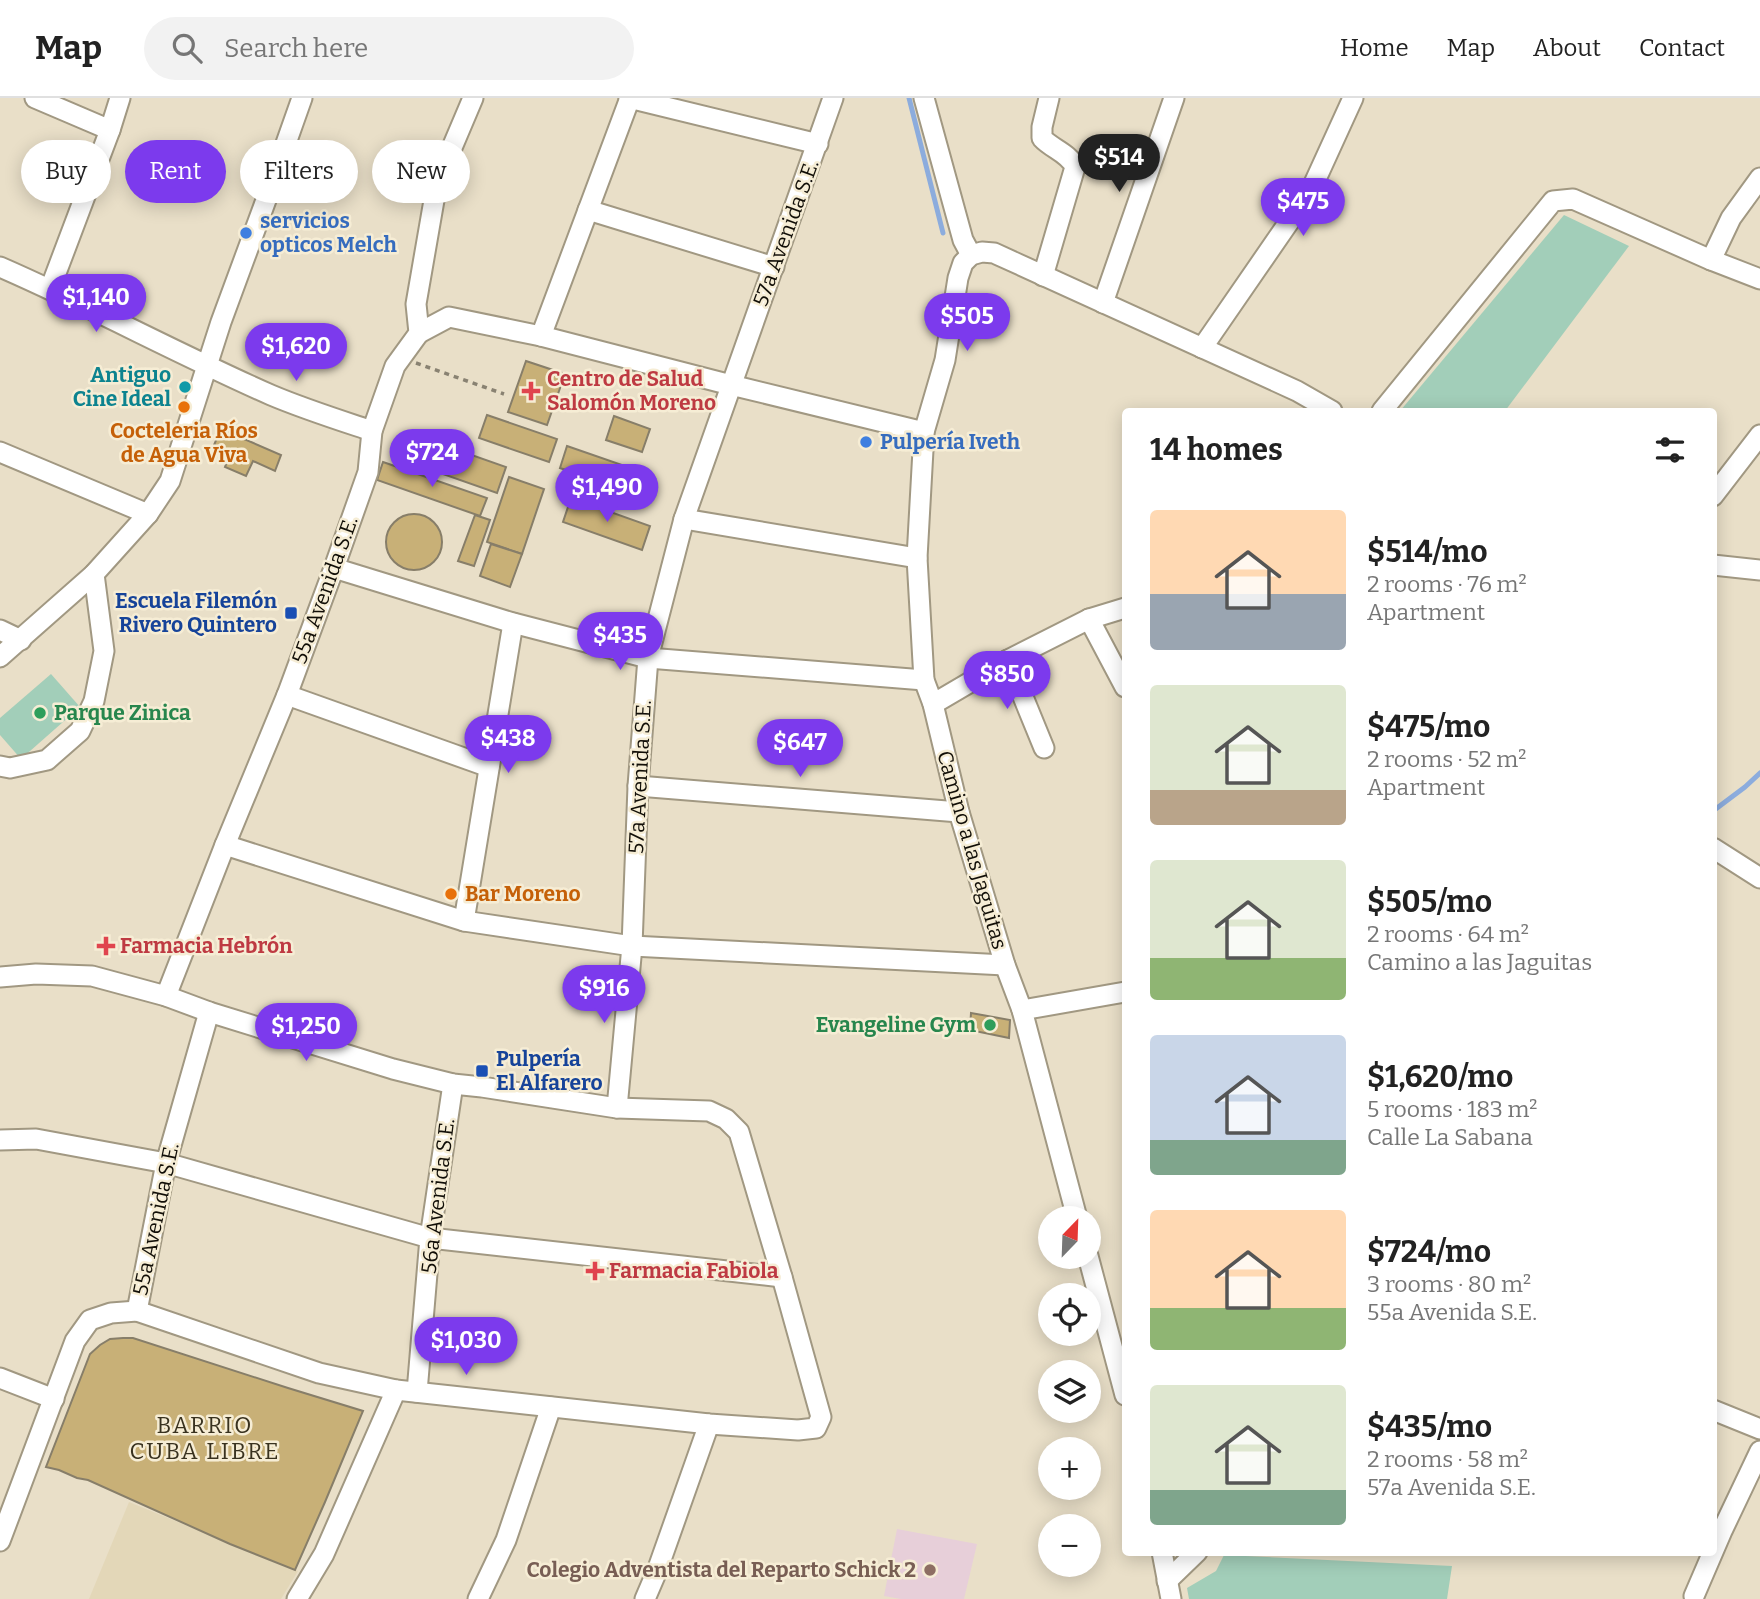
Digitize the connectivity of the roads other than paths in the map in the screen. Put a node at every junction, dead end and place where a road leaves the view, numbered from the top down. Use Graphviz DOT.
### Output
graph roads {
  1 [pos="36,98"];
  2 [pos="120,98"];
  3 [pos="302,98"];
  4 [pos="472,98"];
  5 [pos="630,98"];
  6 [pos="833,98"];
  7 [pos="924,98"];
  8 [pos="1049,98"];
  9 [pos="1174,98"];
  10 [pos="1353,98"];
  11 [pos="110,130"];
  12 [pos="818,144"];
  13 [pos="1760,178"];
  14 [pos="588,210"];
  15 [pos="971,255"];
  16 [pos="1711,260"];
  17 [pos="0,267"];
  18 [pos="774,267"];
  19 [pos="1043,276"];
  20 [pos="1760,279"];
  21 [pos="50,289"];
  22 [pos="1103,303"];
  23 [pos="419,333"];
  24 [pos="541,336"];
  25 [pos="1202,348"];
  26 [pos="207,366"];
  27 [pos="732,385"];
  28 [pos="1327,408"];
  29 [pos="1384,408"];
  30 [pos="372,431"];
  31 [pos="924,432"];
  32 [pos="1760,435"];
  33 [pos="0,452"];
  34 [pos="1717,491"];
  35 [pos="148,514"];
  36 [pos="684,519"];
  37 [pos="916,558"];
  38 [pos="1717,565"];
  39 [pos="334,568"];
  40 [pos="1760,570"];
  41 [pos="94,574"];
  42 [pos="1122,609"];
  43 [pos="1089,619"];
  44 [pos="513,623"];
  45 [pos="0,630"];
  46 [pos="21,640"];
  47 [pos="0,657"];
  48 [pos="648,658"];
  49 [pos="1007,660"];
  50 [pos="924,680"];
  51 [pos="1122,681"];
  52 [pos="287,695"];
  53 [pos="933,704"];
  54 [pos="1044,748"];
  55 [pos="0,766"];
  56 [pos="489,767"];
  57 [pos="638,786"];
  58 [pos="959,813"];
  59 [pos="225,845"];
  60 [pos="1717,851"];
  61 [pos="1760,878"];
  62 [pos="464,921"];
  63 [pos="632,946"];
  64 [pos="1005,965"];
  65 [pos="0,977"];
  66 [pos="1122,993"];
  67 [pos="166,996"];
  68 [pos="1022,1010"];
  69 [pos="209,1012"];
  70 [pos="453,1084"];
  71 [pos="617,1108"];
  72 [pos="0,1140"];
  73 [pos="166,1163"];
  74 [pos="1074,1206"];
  75 [pos="430,1238"];
  76 [pos="1091,1269"];
  77 [pos="782,1277"];
  78 [pos="137,1311"];
  79 [pos="0,1378"];
  80 [pos="1122,1384"];
  81 [pos="396,1390"];
  82 [pos="418,1392"];
  83 [pos="54,1399"];
  84 [pos="551,1407"];
  85 [pos="1717,1412"];
  86 [pos="709,1424"];
  87 [pos="1760,1429"];
  88 [pos="1760,1451"];
  89 [pos="1717,1536"];
  90 [pos="0,1542"];
  91 [pos="1163,1556"];
  92 [pos="1194,1556"];
  93 [pos="1709,1556"];
  94 [pos="1169,1590"];
  95 [pos="1694,1596"];
  96 [pos="297,1599"];
  97 [pos="478,1599"];
  98 [pos="645,1599"];
  1 -- 11 [label="street"];
  2 -- 11 [label="street"];
  3 -- 26 [label="street"];
  4 -- 23 [label="street"];
  5 -- 12 [label="street"];
  5 -- 14 [label="street"];
  6 -- 12 [label="street, 57a Avenida S.E."];
  7 -- 15 [label="street"];
  8 -- 19 [label="street"];
  9 -- 22 [label="street"];
  10 -- 25 [label="street"];
  11 -- 21 [label="street"];
  12 -- 18 [label="street, 57a Avenida S.E."];
  13 -- 16 [label="street"];
  14 -- 18 [label="street"];
  14 -- 24 [label="street"];
  15 -- 19 [label="street"];
  15 -- 31 [label="street, Camino a las Jaguitas"];
  16 -- 20 [label="street"];
  16 -- 29 [label="street"];
  17 -- 21 [label="street"];
  18 -- 27 [label="street, 57a Avenida S.E."];
  19 -- 22 [label="street"];
  21 -- 26 [label="street"];
  22 -- 25 [label="street"];
  23 -- 24 [label="street"];
  23 -- 30 [label="street, 55a Avenida S.E."];
  24 -- 27 [label="street"];
  25 -- 28 [label="street"];
  26 -- 30 [label="street"];
  26 -- 35 [label="street"];
  27 -- 31 [label="street"];
  27 -- 36 [label="street, 57a Avenida S.E."];
  30 -- 39 [label="street, 55a Avenida S.E."];
  31 -- 37 [label="street, Camino a las Jaguitas"];
  32 -- 34 [label="street"];
  33 -- 35 [label="street"];
  35 -- 41 [label="street"];
  36 -- 37 [label="street"];
  36 -- 48 [label="street, 57a Avenida S.E."];
  37 -- 50 [label="street, Camino a las Jaguitas"];
  38 -- 40 [label="street"];
  39 -- 44 [label="street"];
  39 -- 52 [label="street, 55a Avenida S.E."];
  41 -- 46 [label="street"];
  41 -- 55 [label="street"];
  42 -- 43 [label="street"];
  43 -- 49 [label="street"];
  43 -- 51 [label="street"];
  44 -- 48 [label="street"];
  44 -- 56 [label="street"];
  45 -- 46 [label="street"];
  46 -- 47 [label="street"];
  48 -- 50 [label="street"];
  48 -- 57 [label="street, 57a Avenida S.E."];
  49 -- 53 [label="street"];
  49 -- 54 [label="street"];
  50 -- 53 [label="street, Camino a las Jaguitas"];
  52 -- 56 [label="street"];
  52 -- 59 [label="street, 55a Avenida S.E."];
  53 -- 58 [label="street, Camino a las Jaguitas"];
  56 -- 62 [label="street"];
  57 -- 58 [label="street"];
  57 -- 63 [label="street, 57a Avenida S.E."];
  58 -- 64 [label="street, Camino a las Jaguitas"];
  59 -- 62 [label="street"];
  59 -- 67 [label="street, 55a Avenida S.E."];
  60 -- 61 [label="street"];
  62 -- 63 [label="street"];
  63 -- 64 [label="street"];
  63 -- 71 [label="street, 57a Avenida S.E."];
  64 -- 68 [label="street, Camino a las Jaguitas"];
  65 -- 67 [label="street"];
  66 -- 68 [label="street"];
  67 -- 69 [label="street"];
  68 -- 74 [label="street, Camino a las Jaguitas"];
  69 -- 70 [label="street"];
  69 -- 73 [label="street, 55a Avenida S.E."];
  70 -- 71 [label="street"];
  70 -- 75 [label="street, 56a Avenida S.E."];
  71 -- 77 [label="street"];
  72 -- 73 [label="street"];
  73 -- 75 [label="street"];
  73 -- 78 [label="street, 55a Avenida S.E."];
  75 -- 77 [label="street"];
  75 -- 82 [label="street, 56a Avenida S.E."];
  76 -- 80 [label="street"];
  77 -- 86 [label="street"];
  78 -- 81 [label="street"];
  78 -- 83 [label="street, 55a Avenida S.E."];
  79 -- 83 [label="street"];
  81 -- 82 [label="street"];
  81 -- 96 [label="street"];
  82 -- 84 [label="street"];
  83 -- 90 [label="street, 55a Avenida S.E."];
  84 -- 86 [label="street"];
  84 -- 97 [label="street"];
  85 -- 87 [label="street"];
  86 -- 98 [label="street"];
  88 -- 89 [label="street"];
  91 -- 94 [label="street"];
  92 -- 94 [label="street"];
  93 -- 95 [label="street"];
}
